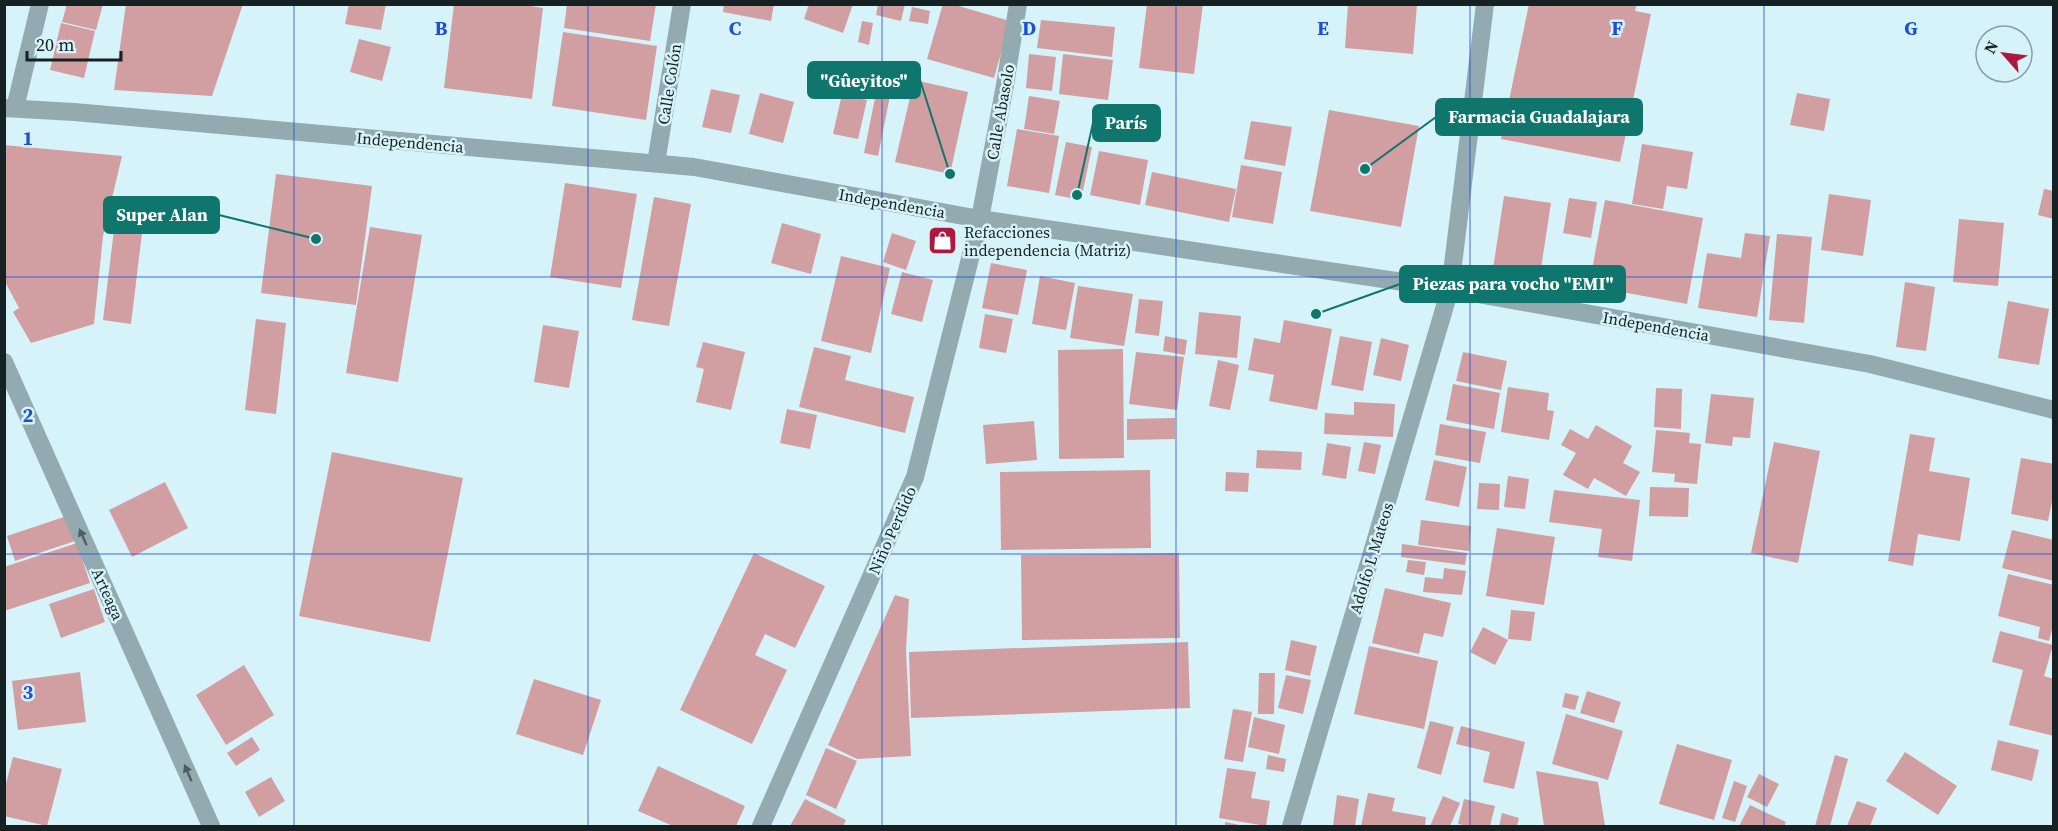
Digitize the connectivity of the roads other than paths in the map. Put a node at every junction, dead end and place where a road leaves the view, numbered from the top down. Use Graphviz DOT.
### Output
graph roads {
  1 [pos="40,4"];
  2 [pos="682,4"];
  3 [pos="1018,4"];
  4 [pos="1485,4"];
  5 [pos="10,108"];
  6 [pos="656,163"];
  7 [pos="980,219"];
  8 [pos="1450,289"];
  9 [pos="4,362"];
  10 [pos="2054,410"];
  11 [pos="211,826"];
  12 [pos="761,826"];
  13 [pos="1291,826"];
  1 -- 5 [label="street"];
  2 -- 6 [label="street, Calle Colón"];
  3 -- 7 [label="street, Calle Abasolo"];
  4 -- 8 [label="street, Adolfo L Mateos"];
  5 -- 6 [label="street, Independencia"];
  6 -- 7 [label="street, Independencia"];
  7 -- 8 [label="street, Independencia"];
  7 -- 12 [label="street, Niño Perdido"];
  8 -- 10 [label="street, Independencia"];
  8 -- 13 [label="street, Adolfo L Mateos"];
  11 -- 9 [label="street, Arteaga, one-way"];
}
